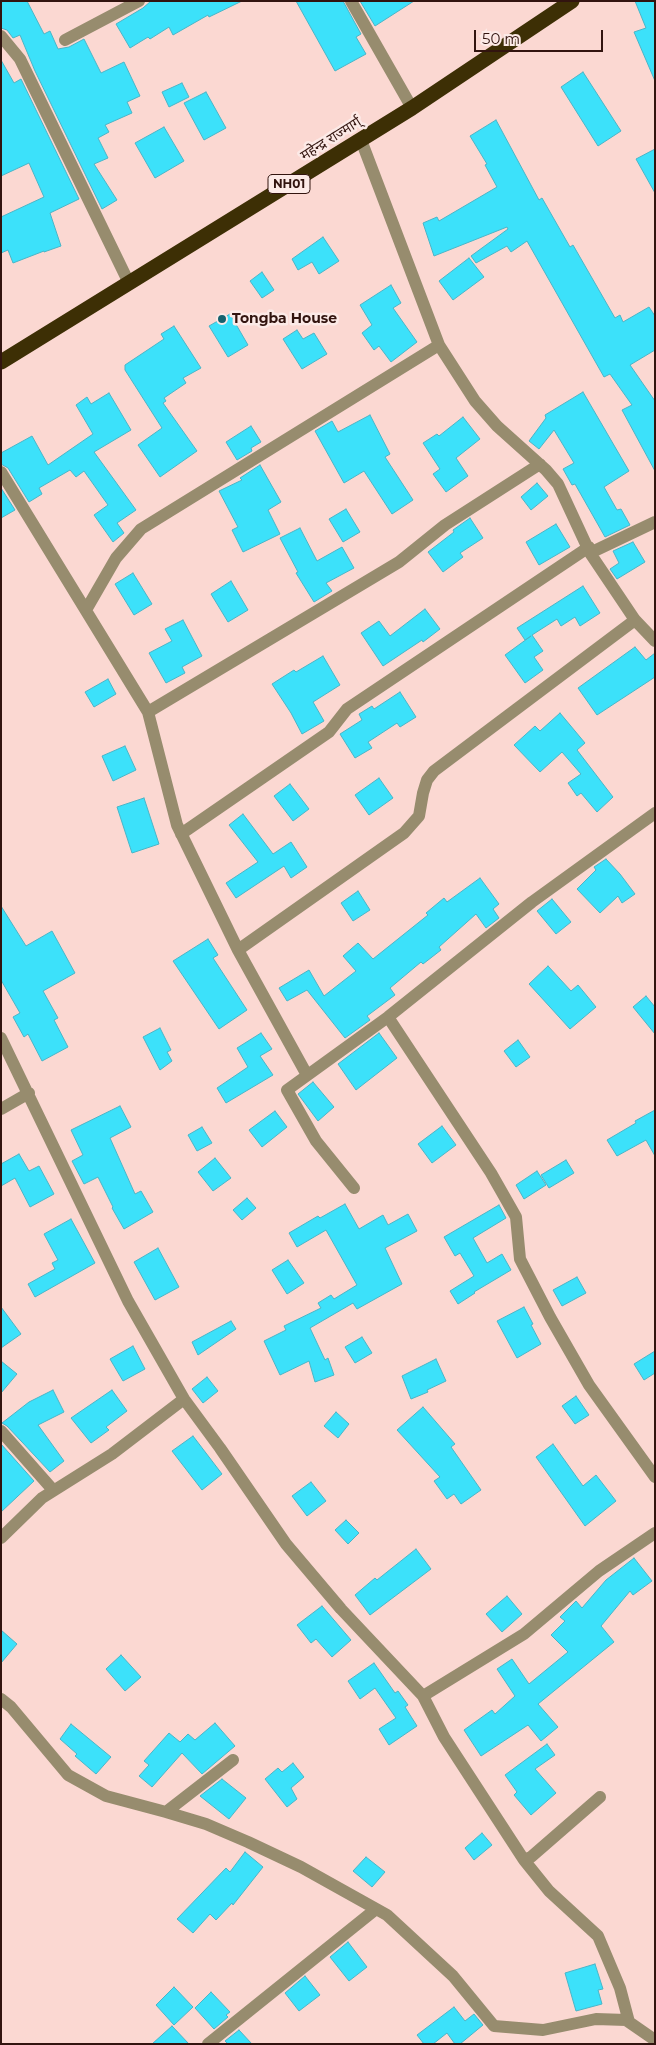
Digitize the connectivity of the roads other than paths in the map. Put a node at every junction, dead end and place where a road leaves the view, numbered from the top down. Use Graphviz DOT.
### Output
graph roads {
  1 [pos="139,1"];
  2 [pos="351,1"];
  3 [pos="572,1"];
  4 [pos="1,36"];
  5 [pos="65,40"];
  6 [pos="412,108"];
  7 [pos="361,140"];
  8 [pos="129,283"];
  9 [pos="439,346"];
  10 [pos="1,362"];
  11 [pos="540,464"];
  12 [pos="1,472"];
  13 [pos="655,522"];
  14 [pos="589,550"];
  15 [pos="86,610"];
  16 [pos="635,620"];
  17 [pos="655,640"];
  18 [pos="148,712"];
  19 [pos="655,813"];
  20 [pos="181,834"];
  21 [pos="238,950"];
  22 [pos="388,1017"];
  23 [pos="1,1038"];
  24 [pos="307,1075"];
  25 [pos="29,1093"];
  26 [pos="1,1108"];
  27 [pos="354,1188"];
  28 [pos="184,1399"];
  29 [pos="1,1431"];
  30 [pos="655,1477"];
  31 [pos="54,1490"];
  32 [pos="655,1533"];
  33 [pos="1,1538"];
  34 [pos="422,1696"];
  35 [pos="1,1699"];
  36 [pos="233,1760"];
  37 [pos="600,1796"];
  38 [pos="166,1812"];
  39 [pos="524,1860"];
  40 [pos="376,1909"];
  41 [pos="629,2022"];
  42 [pos="655,2040"];
  43 [pos="208,2044"];
  1 -- 5 [label="street"];
  2 -- 6 [label="street"];
  3 -- 6 [label="highway, महेन्द्र राज्मार्ग् / NH01"];
  4 -- 8 [label="street"];
  6 -- 7 [label="highway, महेन्द्र राज्मार्ग् / NH01"];
  7 -- 8 [label="highway, महेन्द्र राज्मार्ग् / NH01"];
  7 -- 9 [label="street"];
  8 -- 10 [label="highway, महेन्द्र राज्मार्ग् / NH01"];
  9 -- 11 [label="street"];
  9 -- 15 [label="street"];
  11 -- 14 [label="street"];
  11 -- 18 [label="street"];
  12 -- 15 [label="street"];
  13 -- 14 [label="street"];
  14 -- 16 [label="street"];
  14 -- 20 [label="street"];
  15 -- 18 [label="street"];
  16 -- 17 [label="street"];
  16 -- 21 [label="street"];
  18 -- 20 [label="street"];
  19 -- 22 [label="street"];
  20 -- 21 [label="street"];
  21 -- 24 [label="street"];
  22 -- 24 [label="street"];
  22 -- 30 [label="street"];
  23 -- 25 [label="street"];
  24 -- 27 [label="street"];
  25 -- 26 [label="street"];
  25 -- 28 [label="street"];
  28 -- 31 [label="street"];
  28 -- 34 [label="street"];
  29 -- 31 [label="street"];
  31 -- 33 [label="street"];
  32 -- 34 [label="street"];
  34 -- 39 [label="street"];
  35 -- 38 [label="street"];
  36 -- 38 [label="street"];
  37 -- 39 [label="street"];
  38 -- 40 [label="street"];
  39 -- 41 [label="street"];
  40 -- 41 [label="street"];
  40 -- 43 [label="street"];
  41 -- 42 [label="street"];
}
